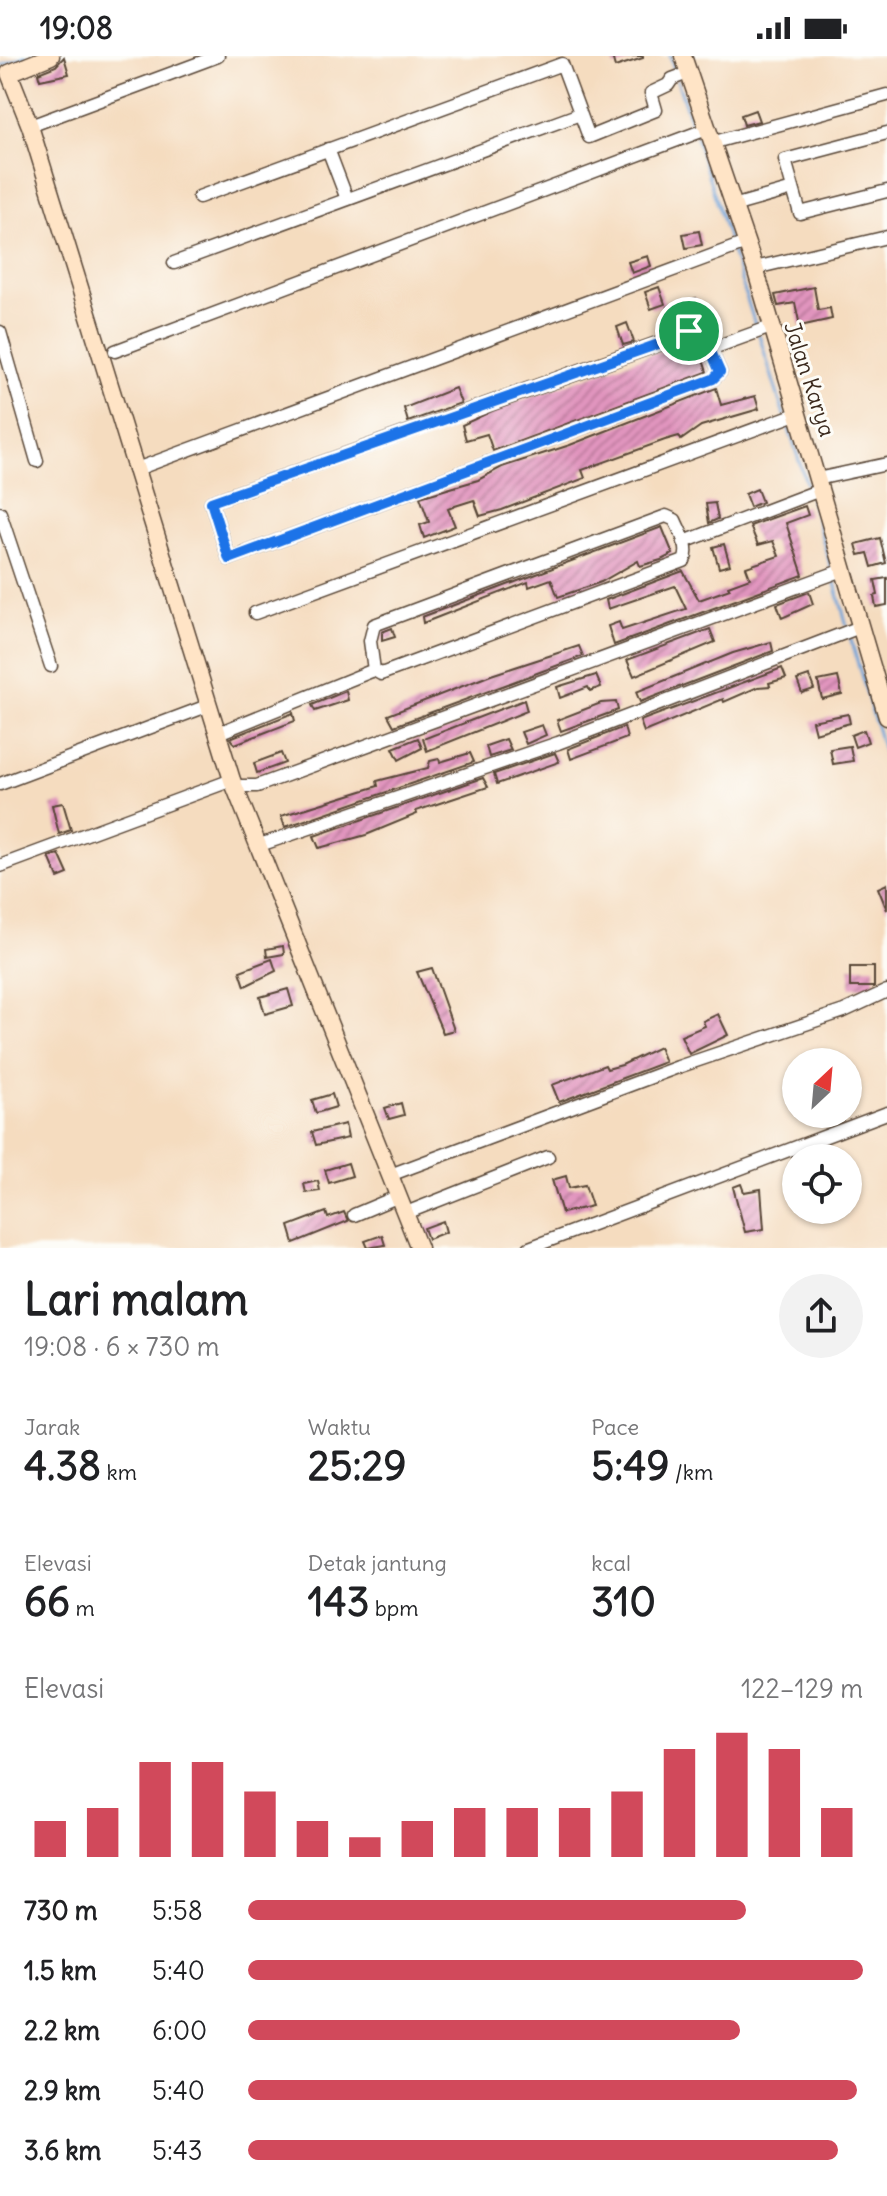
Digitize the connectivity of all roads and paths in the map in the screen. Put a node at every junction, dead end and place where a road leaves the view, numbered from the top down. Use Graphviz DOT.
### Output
graph roads {
  1 [pos="51,56"];
  2 [pos="218,56"];
  3 [pos="683,56"];
  4 [pos="3,70"];
  5 [pos="681,75"];
  6 [pos="887,95"];
  7 [pos="580,114"];
  8 [pos="30,126"];
  9 [pos="887,133"];
  10 [pos="702,135"];
  11 [pos="328,149"];
  12 [pos="793,189"];
  13 [pos="887,191"];
  14 [pos="199,197"];
  15 [pos="347,199"];
  16 [pos="733,206"];
  17 [pos="887,237"];
  18 [pos="736,247"];
  19 [pos="174,263"];
  20 [pos="755,268"];
  21 [pos="768,327"];
  22 [pos="0,332"];
  23 [pos="710,349"];
  24 [pos="115,351"];
  25 [pos="799,413"];
  26 [pos="37,461"];
  27 [pos="887,464"];
  28 [pos="134,470"];
  29 [pos="815,489"];
  30 [pos="0,513"];
  31 [pos="684,542"];
  32 [pos="836,572"];
  33 [pos="255,613"];
  34 [pos="857,628"];
  35 [pos="51,666"];
  36 [pos="374,670"];
  37 [pos="883,687"];
  38 [pos="207,706"];
  39 [pos="887,717"];
  40 [pos="216,734"];
  41 [pos="233,783"];
  42 [pos="0,784"];
  43 [pos="257,846"];
  44 [pos="0,866"];
  45 [pos="887,991"];
  46 [pos="887,1113"];
  47 [pos="548,1157"];
  48 [pos="390,1175"];
  49 [pos="399,1196"];
  50 [pos="406,1213"];
  51 [pos="354,1215"];
  52 [pos="419,1248"];
  53 [pos="529,1248"];
  1 -- 4 [label="street"];
  2 -- 8 [label="street"];
  3 -- 5 [label="street, Jalan Karya"];
  4 -- 8 [label="street"];
  5 -- 7 [label="street"];
  5 -- 10 [label="street, Jalan Karya"];
  6 -- 10 [label="street"];
  7 -- 11 [label="street"];
  7 -- 15 [label="street"];
  8 -- 28 [label="street"];
  9 -- 12 [label="street"];
  10 -- 16 [label="street, Jalan Karya"];
  10 -- 24 [label="street"];
  11 -- 14 [label="street"];
  11 -- 15 [label="street"];
  12 -- 13 [label="street"];
  12 -- 16 [label="street"];
  15 -- 19 [label="street"];
  16 -- 18 [label="street, Jalan Karya"];
  17 -- 20 [label="street"];
  18 -- 20 [label="street, Jalan Karya"];
  18 -- 28 [label="street"];
  20 -- 21 [label="street, Jalan Karya"];
  21 -- 23 [label="street"];
  21 -- 25 [label="street, Jalan Karya"];
  22 -- 26 [label="street"];
  23 -- 23 [label="street"];
  25 -- 29 [label="street, Jalan Karya"];
  25 -- 33 [label="street"];
  27 -- 29 [label="street"];
  28 -- 38 [label="street"];
  29 -- 31 [label="street"];
  29 -- 32 [label="street, Jalan Karya"];
  30 -- 35 [label="street"];
  31 -- 36 [label="street"];
  31 -- 36 [label="street"];
  32 -- 34 [label="street, Jalan Karya"];
  32 -- 41 [label="street"];
  34 -- 37 [label="street, Jalan Karya"];
  34 -- 43 [label="street"];
  36 -- 40 [label="street"];
  37 -- 39 [label="street, Jalan Karya"];
  38 -- 40 [label="street"];
  38 -- 42 [label="street"];
  40 -- 41 [label="street"];
  41 -- 43 [label="street"];
  41 -- 44 [label="street"];
  43 -- 48 [label="street"];
  45 -- 48 [label="street"];
  46 -- 53 [label="street"];
  47 -- 50 [label="street"];
  48 -- 49 [label="street"];
  49 -- 50 [label="street"];
  49 -- 51 [label="street"];
  50 -- 52 [label="street"];
}
